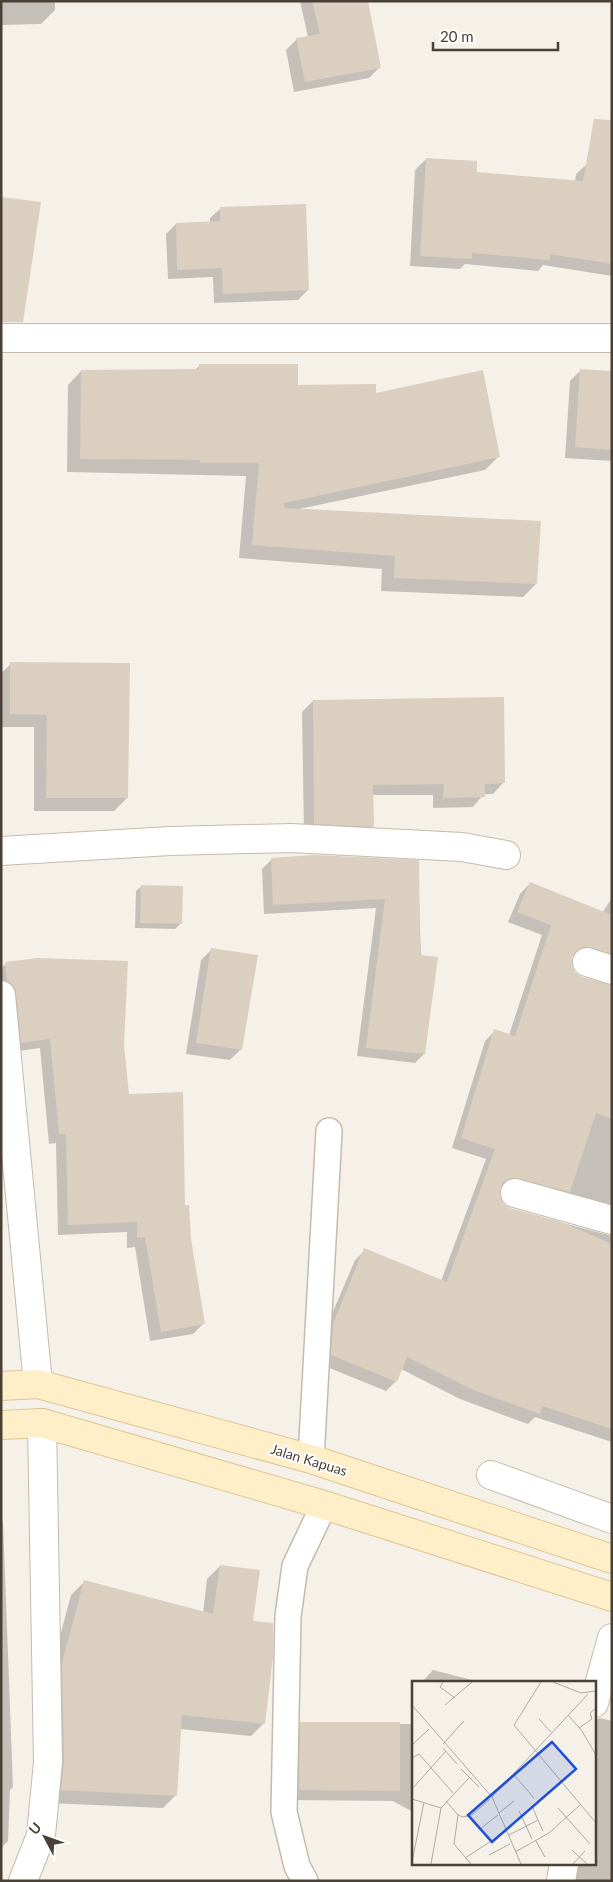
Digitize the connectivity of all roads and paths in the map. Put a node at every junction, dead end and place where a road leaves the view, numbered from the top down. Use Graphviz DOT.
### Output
graph roads {
  1 [pos="1,338"];
  2 [pos="612,338"];
  3 [pos="1,851"];
  4 [pos="506,855"];
  5 [pos="1,996"];
  6 [pos="329,1131"];
  7 [pos="515,1193"];
  8 [pos="612,1220"];
  9 [pos="38,1384"];
  10 [pos="1,1386"];
  11 [pos="42,1423"];
  12 [pos="1,1424"];
  13 [pos="311,1459"];
  14 [pos="491,1475"];
  15 [pos="324,1505"];
  16 [pos="612,1519"];
  17 [pos="612,1559"];
  18 [pos="612,1597"];
  19 [pos="612,1638"];
  20 [pos="596,1696"];
  21 [pos="564,1864"];
  22 [pos="23,1881"];
  23 [pos="305,1881"];
  24 [pos="561,1881"];
  1 -- 2 [label="street"];
  3 -- 4 [label="street"];
  5 -- 9 [label="street"];
  6 -- 13 [label="lane"];
  7 -- 8 [label="street"];
  9 -- 10 [label="street, Jalan Kapuas"];
  9 -- 13 [label="street, Jalan Kapuas"];
  11 -- 12 [label="street"];
  11 -- 15 [label="street"];
  11 -- 22 [label="street"];
  13 -- 17 [label="street, Jalan Kapuas"];
  14 -- 16 [label="street"];
  15 -- 18 [label="street"];
  15 -- 23 [label="lane"];
  19 -- 20 [label="street"];
  21 -- 24 [label="street"];
}
